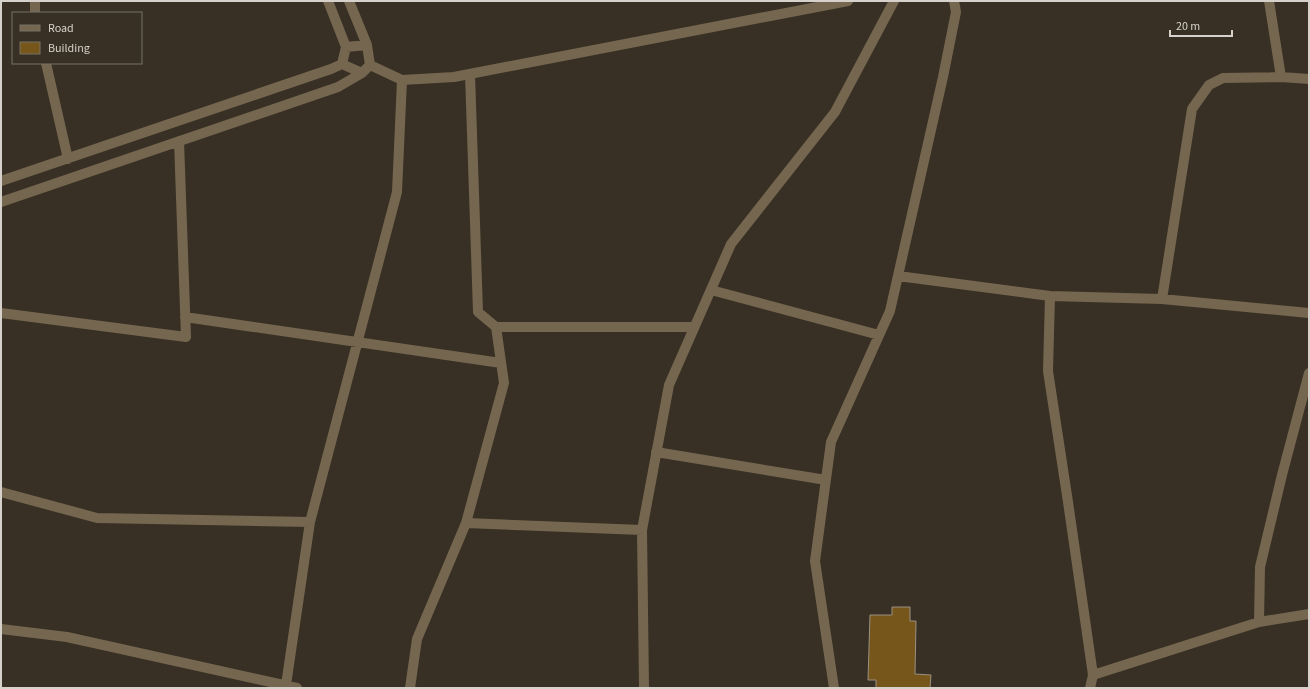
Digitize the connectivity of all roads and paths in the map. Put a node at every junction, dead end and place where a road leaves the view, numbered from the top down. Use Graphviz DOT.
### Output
graph roads {
  1 [pos="35,1"];
  2 [pos="328,1"];
  3 [pos="349,1"];
  4 [pos="848,1"];
  5 [pos="894,1"];
  6 [pos="954,1"];
  7 [pos="1269,1"];
  8 [pos="35,12"];
  9 [pos="367,44"];
  10 [pos="346,47"];
  11 [pos="46,64"];
  12 [pos="342,64"];
  13 [pos="370,65"];
  14 [pos="362,73"];
  15 [pos="470,74"];
  16 [pos="1282,77"];
  17 [pos="402,80"];
  18 [pos="1309,80"];
  19 [pos="179,141"];
  20 [pos="68,159"];
  21 [pos="1,181"];
  22 [pos="1,202"];
  23 [pos="898,276"];
  24 [pos="711,290"];
  25 [pos="1050,296"];
  26 [pos="1162,299"];
  27 [pos="1,313"];
  28 [pos="1309,313"];
  29 [pos="186,317"];
  30 [pos="496,327"];
  31 [pos="694,327"];
  32 [pos="879,335"];
  33 [pos="358,341"];
  34 [pos="501,363"];
  35 [pos="1309,373"];
  36 [pos="656,452"];
  37 [pos="826,480"];
  38 [pos="1,492"];
  39 [pos="310,522"];
  40 [pos="466,523"];
  41 [pos="642,530"];
  42 [pos="1309,614"];
  43 [pos="1259,622"];
  44 [pos="1,628"];
  45 [pos="1093,675"];
  46 [pos="286,685"];
  47 [pos="298,688"];
  48 [pos="410,688"];
  49 [pos="644,688"];
  50 [pos="834,688"];
  51 [pos="1090,688"];
  1 -- 8 [label="street"];
  2 -- 10 [label="street"];
  3 -- 9 [label="street"];
  4 -- 15 [label="street"];
  5 -- 24 [label="street"];
  6 -- 23 [label="street"];
  7 -- 16 [label="street"];
  9 -- 10 [label="street"];
  9 -- 13 [label="street"];
  10 -- 12 [label="street"];
  11 -- 20 [label="street"];
  12 -- 14 [label="street"];
  12 -- 20 [label="street"];
  13 -- 14 [label="street"];
  13 -- 17 [label="street"];
  14 -- 19 [label="street"];
  15 -- 17 [label="street"];
  15 -- 30 [label="street"];
  16 -- 18 [label="street"];
  16 -- 26 [label="street"];
  17 -- 33 [label="street"];
  19 -- 22 [label="street"];
  19 -- 29 [label="street"];
  20 -- 21 [label="street"];
  23 -- 25 [label="street"];
  23 -- 32 [label="street"];
  24 -- 31 [label="street"];
  24 -- 32 [label="street"];
  25 -- 26 [label="street"];
  25 -- 45 [label="street"];
  26 -- 28 [label="street"];
  27 -- 29 [label="street"];
  29 -- 33 [label="street"];
  30 -- 31 [label="street"];
  30 -- 34 [label="street"];
  31 -- 36 [label="street"];
  32 -- 37 [label="street"];
  33 -- 34 [label="street"];
  33 -- 39 [label="street"];
  34 -- 40 [label="street"];
  35 -- 43 [label="street"];
  36 -- 37 [label="street"];
  36 -- 41 [label="street"];
  37 -- 50 [label="street"];
  38 -- 39 [label="street"];
  39 -- 46 [label="street"];
  40 -- 41 [label="street"];
  40 -- 48 [label="street"];
  41 -- 49 [label="street"];
  42 -- 43 [label="street"];
  43 -- 45 [label="street"];
  44 -- 46 [label="street"];
  45 -- 51 [label="street"];
  46 -- 47 [label="street"];
}
